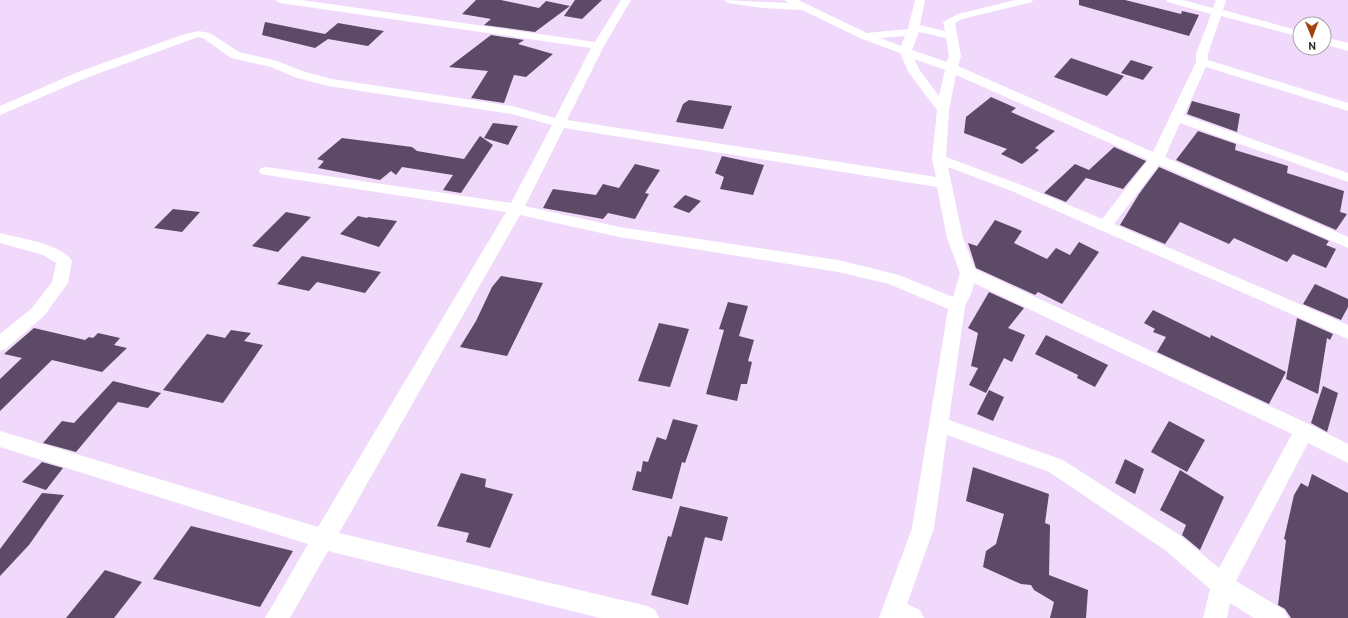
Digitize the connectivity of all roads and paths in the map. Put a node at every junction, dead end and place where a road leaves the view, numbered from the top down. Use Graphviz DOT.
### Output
graph roads {
  1 [pos="280,0"];
  2 [pos="626,0"];
  3 [pos="728,0"];
  4 [pos="790,0"];
  5 [pos="920,0"];
  6 [pos="1028,0"];
  7 [pos="1171,0"];
  8 [pos="1218,6"];
  9 [pos="805,7"];
  10 [pos="914,29"];
  11 [pos="1292,31"];
  12 [pos="951,36"];
  13 [pos="866,37"];
  14 [pos="1332,42"];
  15 [pos="598,46"];
  16 [pos="1348,47"];
  17 [pos="905,52"];
  18 [pos="1202,62"];
  19 [pos="951,68"];
  20 [pos="1348,107"];
  21 [pos="943,110"];
  22 [pos="0,111"];
  23 [pos="1176,117"];
  24 [pos="559,123"];
  25 [pos="1157,158"];
  26 [pos="939,159"];
  27 [pos="266,171"];
  28 [pos="1348,178"];
  29 [pos="944,184"];
  30 [pos="516,209"];
  31 [pos="1105,225"];
  32 [pos="0,238"];
  33 [pos="1348,243"];
  34 [pos="968,273"];
  35 [pos="957,306"];
  36 [pos="1348,332"];
  37 [pos="0,344"];
  38 [pos="940,425"];
  39 [pos="1304,431"];
  40 [pos="0,439"];
  41 [pos="1348,454"];
  42 [pos="323,539"];
  43 [pos="1222,585"];
  44 [pos="899,615"];
  45 [pos="278,618"];
  46 [pos="647,618"];
  47 [pos="1215,618"];
  48 [pos="1276,618"];
  1 -- 15 [label="street"];
  2 -- 15 [label="street"];
  3 -- 9 [label="street"];
  4 -- 9 [label="street"];
  5 -- 10 [label="street"];
  6 -- 12 [label="street"];
  7 -- 8 [label="street"];
  8 -- 11 [label="street"];
  8 -- 18 [label="street"];
  9 -- 13 [label="street"];
  10 -- 12 [label="street"];
  10 -- 13 [label="street"];
  10 -- 17 [label="street"];
  12 -- 19 [label="street"];
  13 -- 17 [label="street"];
  14 -- 16 [label="street"];
  15 -- 24 [label="street"];
  17 -- 19 [label="street"];
  17 -- 21 [label="street"];
  18 -- 20 [label="street"];
  18 -- 23 [label="street"];
  19 -- 21 [label="street"];
  19 -- 25 [label="street"];
  21 -- 26 [label="street"];
  22 -- 24 [label="street"];
  23 -- 25 [label="street"];
  23 -- 28 [label="street"];
  24 -- 29 [label="street"];
  24 -- 30 [label="street"];
  25 -- 31 [label="street"];
  25 -- 33 [label="street"];
  26 -- 29 [label="street"];
  26 -- 31 [label="street"];
  27 -- 30 [label="street"];
  29 -- 34 [label="street"];
  30 -- 35 [label="street"];
  30 -- 42 [label="street"];
  31 -- 36 [label="street"];
  32 -- 37 [label="street"];
  34 -- 35 [label="street"];
  34 -- 39 [label="street"];
  35 -- 38 [label="street"];
  38 -- 43 [label="street"];
  38 -- 44 [label="street"];
  39 -- 41 [label="street"];
  39 -- 43 [label="street"];
  40 -- 42 [label="street"];
  42 -- 45 [label="street"];
  42 -- 46 [label="street"];
  43 -- 47 [label="street"];
  43 -- 48 [label="street"];
}
